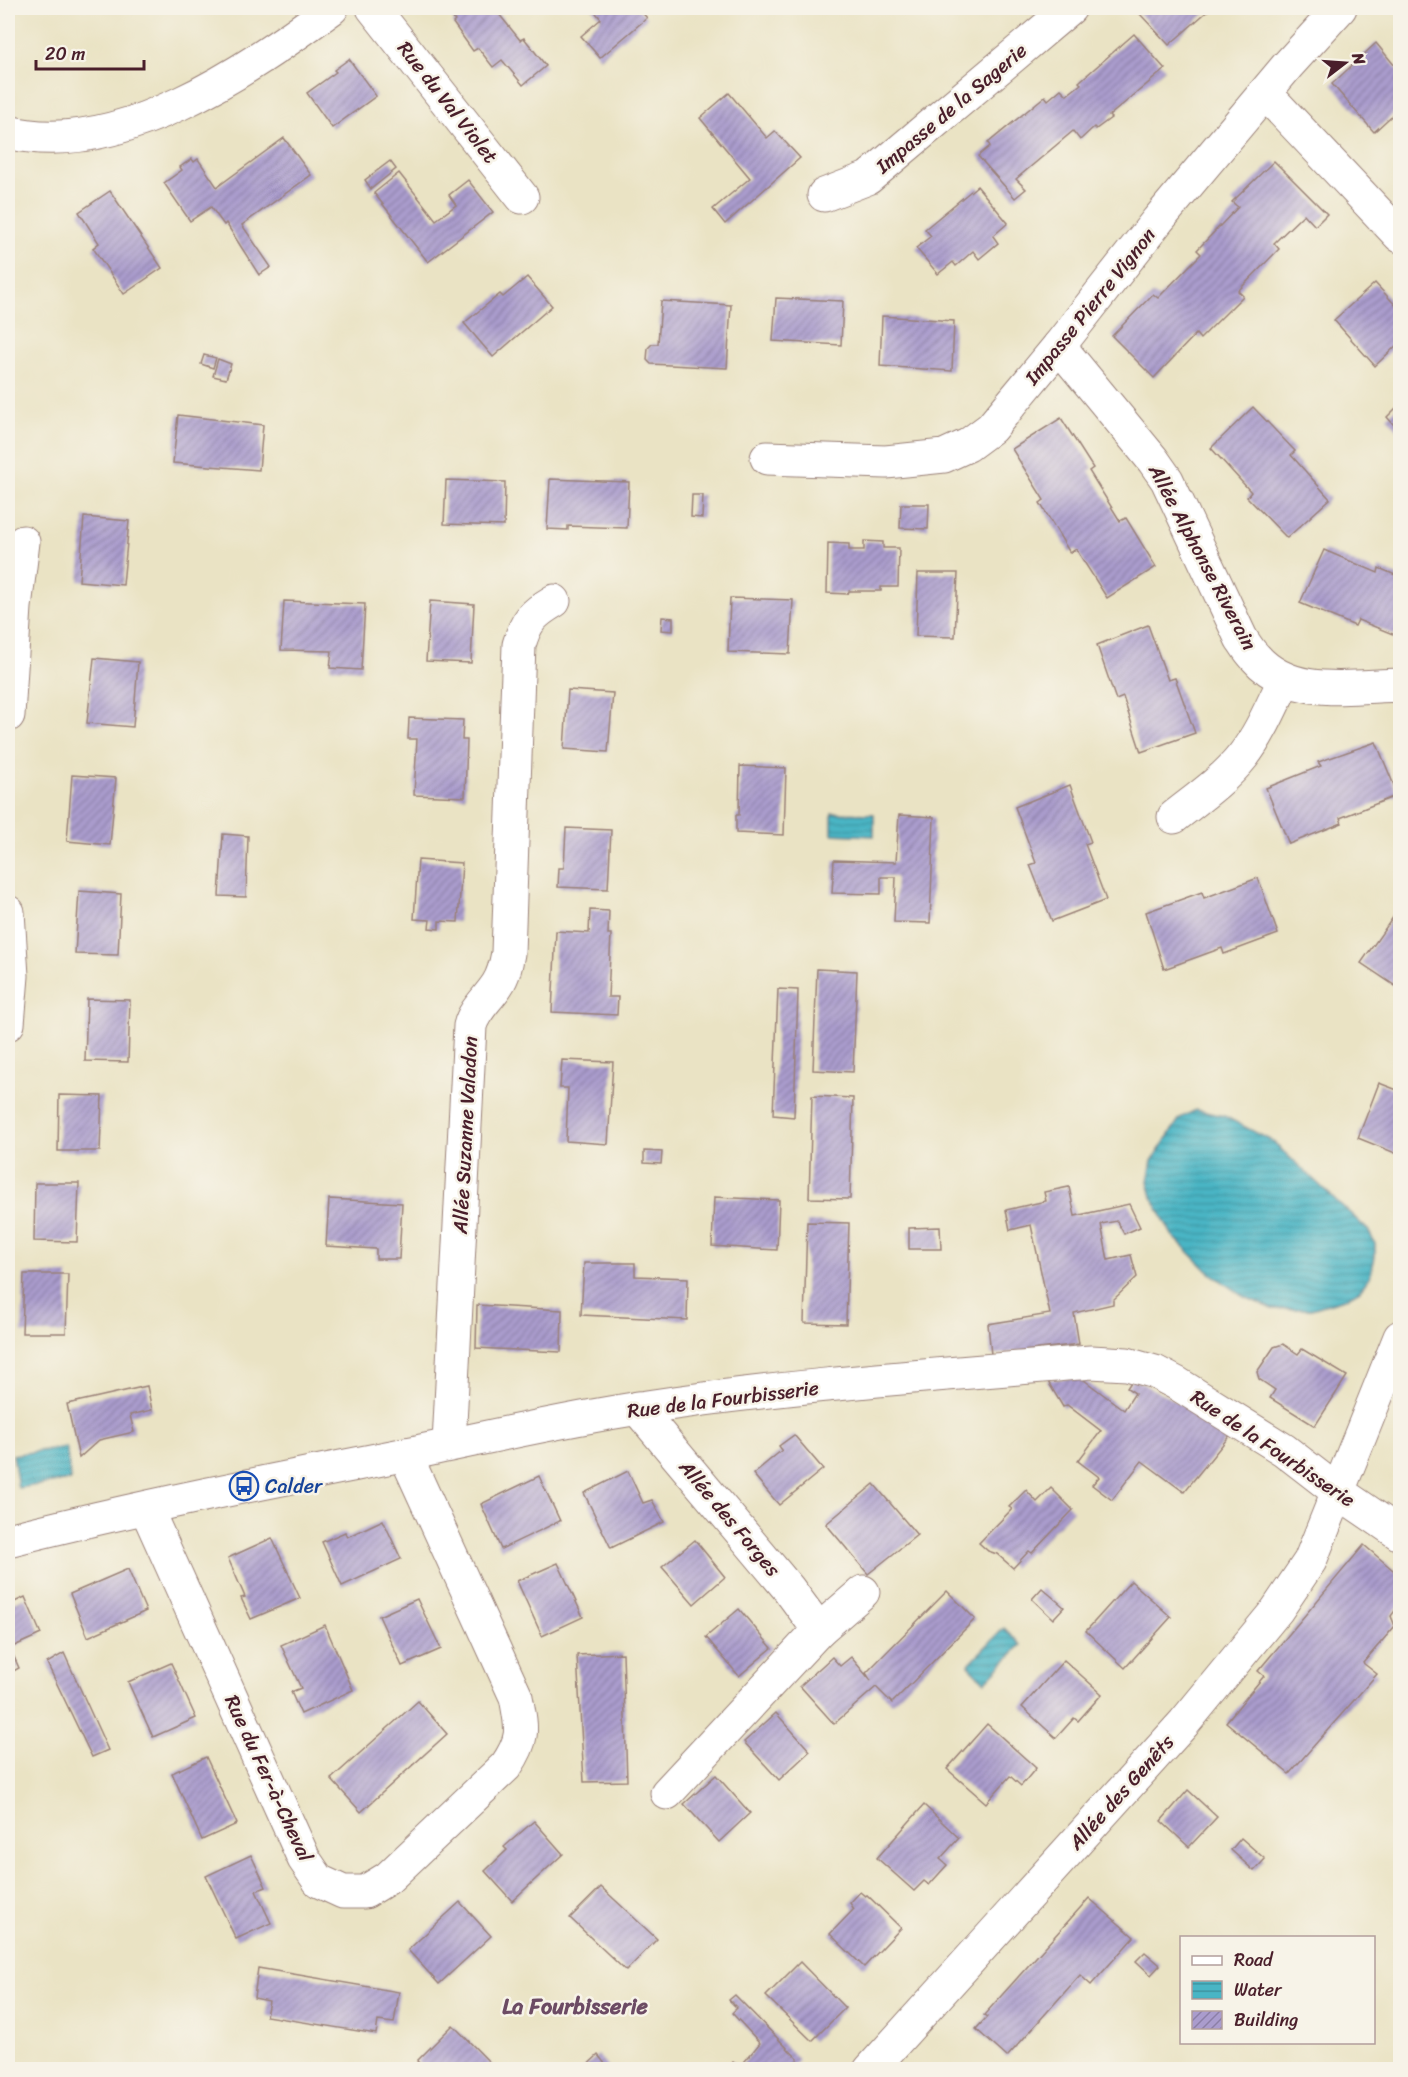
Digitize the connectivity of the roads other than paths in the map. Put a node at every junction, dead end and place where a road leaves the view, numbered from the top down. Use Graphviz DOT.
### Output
graph roads {
  1 [pos="332,8"];
  2 [pos="373,8"];
  3 [pos="1070,8"];
  4 [pos="1340,8"];
  5 [pos="1265,93"];
  6 [pos="8,132"];
  7 [pos="824,195"];
  8 [pos="522,197"];
  9 [pos="1401,236"];
  10 [pos="1059,346"];
  11 [pos="767,458"];
  12 [pos="23,542"];
  13 [pos="554,601"];
  14 [pos="11,607"];
  15 [pos="1285,679"];
  16 [pos="1401,685"];
  17 [pos="8,715"];
  18 [pos="1174,817"];
  19 [pos="8,912"];
  20 [pos="8,1024"];
  21 [pos="1401,1337"];
  22 [pos="637,1408"];
  23 [pos="449,1444"];
  24 [pos="405,1454"];
  25 [pos="1337,1491"];
  26 [pos="146,1508"];
  27 [pos="1401,1534"];
  28 [pos="8,1540"];
  29 [pos="863,1592"];
  30 [pos="819,1630"];
  31 [pos="667,1793"];
  32 [pos="870,2070"];
  1 -- 6 [label="street"];
  2 -- 8 [label="street, Rue du Val Violet"];
  3 -- 7 [label="street, Impasse de la Sagerie"];
  4 -- 5 [label="street, Impasse Pierre Vignon"];
  5 -- 9 [label="street"];
  5 -- 10 [label="street, Impasse Pierre Vignon"];
  10 -- 11 [label="street, Impasse Pierre Vignon"];
  10 -- 15 [label="street, Allée Alphonse Riverain"];
  12 -- 14 [label="street"];
  13 -- 23 [label="street, Allée Suzanne Valadon"];
  14 -- 17 [label="street"];
  15 -- 16 [label="street, Allée Alphonse Riverain"];
  15 -- 18 [label="street"];
  19 -- 20 [label="street"];
  21 -- 25 [label="street, Allée des Genêts"];
  22 -- 23 [label="street, Rue de la Fourbisserie"];
  22 -- 25 [label="street, Rue de la Fourbisserie"];
  22 -- 30 [label="street, Allée des Forges"];
  23 -- 24 [label="street, Rue de la Fourbisserie"];
  24 -- 26 [label="street, Rue de la Fourbisserie"];
  24 -- 26 [label="street, Rue du Fer-à-Cheval"];
  25 -- 27 [label="street, Rue de la Fourbisserie"];
  25 -- 32 [label="street, Allée des Genêts"];
  26 -- 28 [label="street, Rue de la Fourbisserie"];
  29 -- 30 [label="street"];
  30 -- 31 [label="street"];
}
